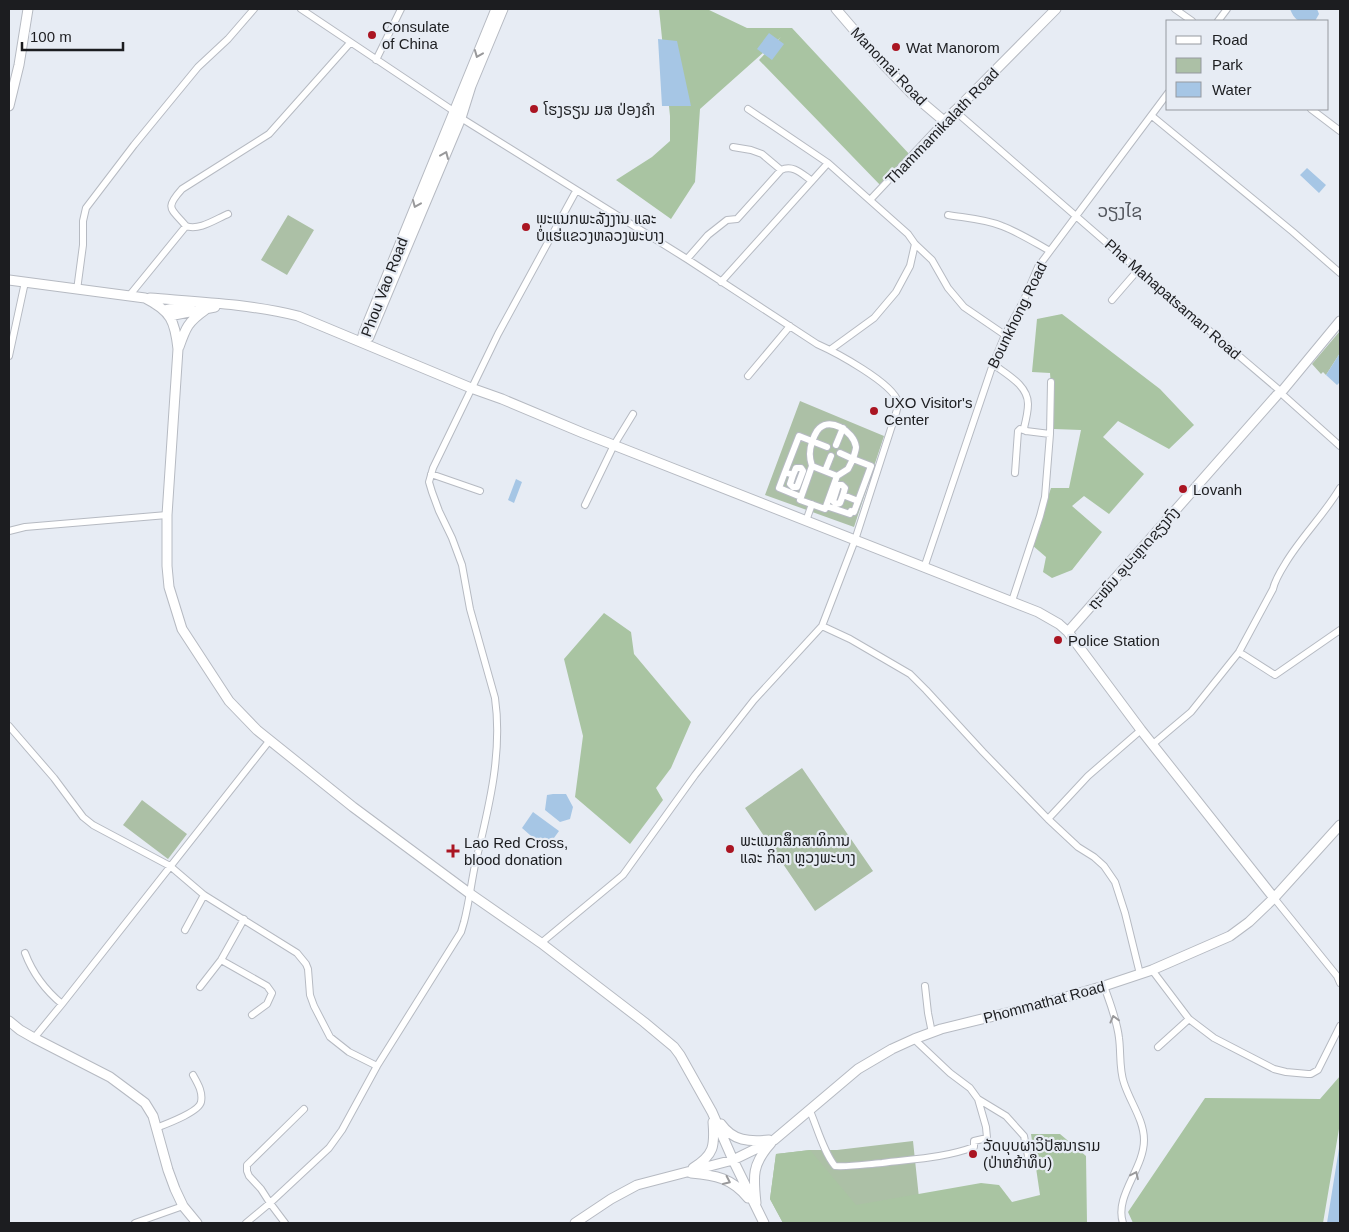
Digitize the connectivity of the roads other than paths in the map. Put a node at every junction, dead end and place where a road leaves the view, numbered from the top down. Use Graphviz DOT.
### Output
graph roads {
  1 [pos="28,9"];
  2 [pos="254,9"];
  3 [pos="300,9"];
  4 [pos="401,9"];
  5 [pos="496,9"];
  6 [pos="503,9"];
  7 [pos="1056,9"];
  8 [pos="1175,9"];
  9 [pos="1227,9"];
  10 [pos="838,10"];
  11 [pos="1191,20"];
  12 [pos="1219,20"];
  13 [pos="350,43"];
  14 [pos="376,60"];
  15 [pos="1166,96"];
  16 [pos="9,106"];
  17 [pos="748,110"];
  18 [pos="1312,110"];
  19 [pos="955,111"];
  20 [pos="458,115"];
  21 [pos="1152,116"];
  22 [pos="944,121"];
  23 [pos="1340,131"];
  24 [pos="733,147"];
  25 [pos="828,163"];
  26 [pos="781,170"];
  27 [pos="812,181"];
  28 [pos="576,191"];
  29 [pos="870,200"];
  30 [pos="228,214"];
  31 [pos="948,215"];
  32 [pos="1076,216"];
  33 [pos="186,226"];
  34 [pos="915,244"];
  35 [pos="1050,251"];
  36 [pos="687,259"];
  37 [pos="1138,270"];
  38 [pos="1340,273"];
  39 [pos="9,280"];
  40 [pos="25,282"];
  41 [pos="721,282"];
  42 [pos="77,290"];
  43 [pos="129,296"];
  44 [pos="145,298"];
  45 [pos="1112,300"];
  46 [pos="230,304"];
  47 [pos="208,308"];
  48 [pos="167,313"];
  49 [pos="1340,321"];
  50 [pos="790,326"];
  51 [pos="1005,335"];
  52 [pos="362,342"];
  53 [pos="178,349"];
  54 [pos="830,350"];
  55 [pos="9,356"];
  56 [pos="993,364"];
  57 [pos="748,376"];
  58 [pos="1051,382"];
  59 [pos="471,388"];
  60 [pos="1280,393"];
  61 [pos="633,414"];
  62 [pos="843,428"];
  63 [pos="1026,431"];
  64 [pos="1050,434"];
  65 [pos="812,442"];
  66 [pos="836,444"];
  67 [pos="614,446"];
  68 [pos="1340,446"];
  69 [pos="827,447"];
  70 [pos="840,453"];
  71 [pos="831,456"];
  72 [pos="853,459"];
  73 [pos="812,466"];
  74 [pos="825,471"];
  75 [pos="785,472"];
  76 [pos="1015,473"];
  77 [pos="431,474"];
  78 [pos="794,475"];
  79 [pos="837,476"];
  80 [pos="1340,488"];
  81 [pos="480,491"];
  82 [pos="842,495"];
  83 [pos="800,497"];
  84 [pos="858,500"];
  85 [pos="812,504"];
  86 [pos="585,505"];
  87 [pos="826,506"];
  88 [pos="167,515"];
  89 [pos="806,521"];
  90 [pos="9,531"];
  91 [pos="855,540"];
  92 [pos="924,568"];
  93 [pos="1012,601"];
  94 [pos="822,626"];
  95 [pos="1340,630"];
  96 [pos="1068,632"];
  97 [pos="1239,652"];
  98 [pos="9,726"];
  99 [pos="1141,730"];
  100 [pos="270,740"];
  101 [pos="1153,744"];
  102 [pos="1048,819"];
  103 [pos="1340,825"];
  104 [pos="170,866"];
  105 [pos="469,892"];
  106 [pos="204,895"];
  107 [pos="1274,898"];
  108 [pos="244,919"];
  109 [pos="185,930"];
  110 [pos="541,943"];
  111 [pos="25,953"];
  112 [pos="221,960"];
  113 [pos="1152,970"];
  114 [pos="1140,974"];
  115 [pos="1340,983"];
  116 [pos="925,986"];
  117 [pos="1104,986"];
  118 [pos="200,987"];
  119 [pos="62,1004"];
  120 [pos="252,1015"];
  121 [pos="1189,1019"];
  122 [pos="9,1021"];
  123 [pos="1340,1026"];
  124 [pos="932,1033"];
  125 [pos="34,1038"];
  126 [pos="914,1039"];
  127 [pos="1158,1047"];
  128 [pos="377,1066"];
  129 [pos="193,1075"];
  130 [pos="978,1099"];
  131 [pos="304,1109"];
  132 [pos="810,1111"];
  133 [pos="712,1112"];
  134 [pos="156,1128"];
  135 [pos="774,1140"];
  136 [pos="733,1160"];
  137 [pos="1029,1160"];
  138 [pos="685,1173"];
  139 [pos="270,1203"];
  140 [pos="183,1206"];
  141 [pos="757,1210"];
  142 [pos="1122,1222"];
  143 [pos="135,1223"];
  144 [pos="197,1223"];
  145 [pos="246,1223"];
  146 [pos="286,1223"];
  147 [pos="575,1223"];
  148 [pos="764,1223"];
  1 -- 16 [label="street"];
  2 -- 42 [label="street"];
  3 -- 13 [label="street"];
  4 -- 14 [label="street"];
  5 -- 20 [label="street, Phou Vao Road, one-way"];
  6 -- 20 [label="street, Phou Vao Road"];
  7 -- 19 [label="street, Thammamikalath Road"];
  8 -- 11 [label="street"];
  9 -- 12 [label="street"];
  10 -- 22 [label="street, Manomai Road"];
  13 -- 14 [label="street"];
  13 -- 33 [label="street"];
  14 -- 20 [label="street"];
  15 -- 21 [label="street, Bounkhong Road"];
  17 -- 25 [label="street"];
  18 -- 23 [label="street"];
  19 -- 22 [label="street, Thammamikalath Road"];
  19 -- 32 [label="street, Pha Mahapatsaman Road"];
  20 -- 28 [label="street"];
  20 -- 52 [label="street, Phou Vao Road"];
  21 -- 32 [label="street, Bounkhong Road"];
  21 -- 38 [label="street"];
  22 -- 29 [label="street, Thammamikalath Road"];
  24 -- 26 [label="street"];
  25 -- 27 [label="street"];
  25 -- 29 [label="street"];
  26 -- 27 [label="street"];
  26 -- 36 [label="street"];
  27 -- 41 [label="street"];
  28 -- 36 [label="street"];
  28 -- 59 [label="street"];
  29 -- 34 [label="street"];
  30 -- 33 [label="street"];
  31 -- 35 [label="street"];
  32 -- 35 [label="street, Bounkhong Road"];
  32 -- 37 [label="street, Pha Mahapatsaman Road"];
  33 -- 43 [label="street"];
  34 -- 51 [label="street"];
  34 -- 54 [label="street"];
  35 -- 51 [label="street, Bounkhong Road"];
  36 -- 41 [label="street"];
  37 -- 45 [label="street"];
  37 -- 60 [label="street, Pha Mahapatsaman Road"];
  39 -- 40 [label="street"];
  40 -- 42 [label="street"];
  40 -- 55 [label="street"];
  41 -- 50 [label="street"];
  42 -- 43 [label="street"];
  43 -- 44 [label="street"];
  44 -- 46 [label="street"];
  44 -- 48 [label="street"];
  46 -- 47 [label="street"];
  46 -- 48 [label="street"];
  46 -- 52 [label="street"];
  47 -- 48 [label="street"];
  47 -- 53 [label="street"];
  48 -- 53 [label="street"];
  49 -- 60 [label="street, ຖະໜົນ ອຸປະຫຼາດຊຽງກົງ"];
  50 -- 54 [label="street"];
  50 -- 57 [label="street"];
  51 -- 56 [label="street, Bounkhong Road"];
  52 -- 59 [label="street"];
  53 -- 88 [label="street"];
  54 -- 91 [label="street"];
  56 -- 63 [label="street"];
  56 -- 92 [label="street, Bounkhong Road"];
  58 -- 64 [label="street"];
  59 -- 67 [label="street"];
  59 -- 77 [label="street"];
  60 -- 68 [label="street, Pha Mahapatsaman Road"];
  60 -- 96 [label="street, ຖະໜົນ ອຸປະຫຼາດຊຽງກົງ"];
  61 -- 67 [label="street"];
  62 -- 65 [label="street"];
  62 -- 66 [label="street"];
  62 -- 72 [label="street"];
  63 -- 64 [label="street"];
  63 -- 76 [label="street"];
  64 -- 93 [label="street"];
  65 -- 69 [label="street"];
  65 -- 73 [label="street"];
  65 -- 75 [label="street"];
  67 -- 86 [label="street"];
  67 -- 89 [label="street"];
  70 -- 72 [label="street"];
  71 -- 74 [label="street"];
  72 -- 79 [label="street"];
  72 -- 84 [label="street"];
  73 -- 74 [label="street"];
  73 -- 83 [label="street"];
  74 -- 79 [label="street"];
  75 -- 78 [label="street"];
  75 -- 83 [label="street"];
  77 -- 81 [label="street"];
  77 -- 105 [label="street"];
  79 -- 87 [label="street"];
  80 -- 97 [label="street"];
  82 -- 84 [label="street"];
  83 -- 85 [label="street"];
  84 -- 87 [label="street"];
  85 -- 87 [label="street"];
  85 -- 89 [label="street"];
  88 -- 90 [label="street"];
  88 -- 100 [label="street"];
  89 -- 91 [label="street"];
  91 -- 92 [label="street"];
  91 -- 94 [label="street"];
  92 -- 93 [label="street"];
  93 -- 96 [label="street"];
  94 -- 102 [label="street"];
  94 -- 110 [label="street"];
  95 -- 97 [label="street"];
  96 -- 99 [label="street"];
  97 -- 101 [label="street"];
  98 -- 104 [label="street"];
  99 -- 101 [label="street"];
  99 -- 102 [label="street"];
  100 -- 104 [label="street"];
  100 -- 105 [label="street"];
  101 -- 107 [label="street"];
  102 -- 114 [label="street"];
  103 -- 107 [label="street, Phommathat Road"];
  104 -- 106 [label="street"];
  104 -- 119 [label="street"];
  105 -- 110 [label="street"];
  105 -- 128 [label="street"];
  106 -- 108 [label="street"];
  106 -- 109 [label="street"];
  107 -- 113 [label="street, Phommathat Road"];
  107 -- 115 [label="street"];
  108 -- 112 [label="street"];
  108 -- 128 [label="street"];
  110 -- 133 [label="street"];
  111 -- 119 [label="street"];
  112 -- 118 [label="street"];
  112 -- 120 [label="street"];
  113 -- 114 [label="street, Phommathat Road"];
  113 -- 121 [label="street"];
  114 -- 117 [label="street, Phommathat Road"];
  116 -- 124 [label="street"];
  117 -- 124 [label="street, Phommathat Road"];
  142 -- 117 [label="street, one-way"];
  119 -- 125 [label="street"];
  121 -- 123 [label="street"];
  121 -- 127 [label="street"];
  122 -- 125 [label="street"];
  124 -- 126 [label="street, Phommathat Road"];
  125 -- 134 [label="street"];
  126 -- 130 [label="street"];
  126 -- 132 [label="street, Phommathat Road"];
  128 -- 139 [label="street"];
  129 -- 134 [label="street"];
  130 -- 132 [label="street"];
  130 -- 137 [label="street"];
  131 -- 139 [label="street"];
  132 -- 135 [label="street, Phommathat Road"];
  133 -- 135 [label="street"];
  133 -- 136 [label="street"];
  133 -- 138 [label="street"];
  134 -- 140 [label="street"];
  135 -- 136 [label="street, Phommathat Road"];
  135 -- 141 [label="street"];
  136 -- 138 [label="street, Phommathat Road"];
  136 -- 141 [label="street"];
  138 -- 141 [label="street, one-way"];
  138 -- 147 [label="street, Phommathat Road"];
  139 -- 145 [label="street"];
  139 -- 146 [label="street"];
  140 -- 143 [label="street"];
  140 -- 144 [label="street"];
  141 -- 148 [label="street"];
}
